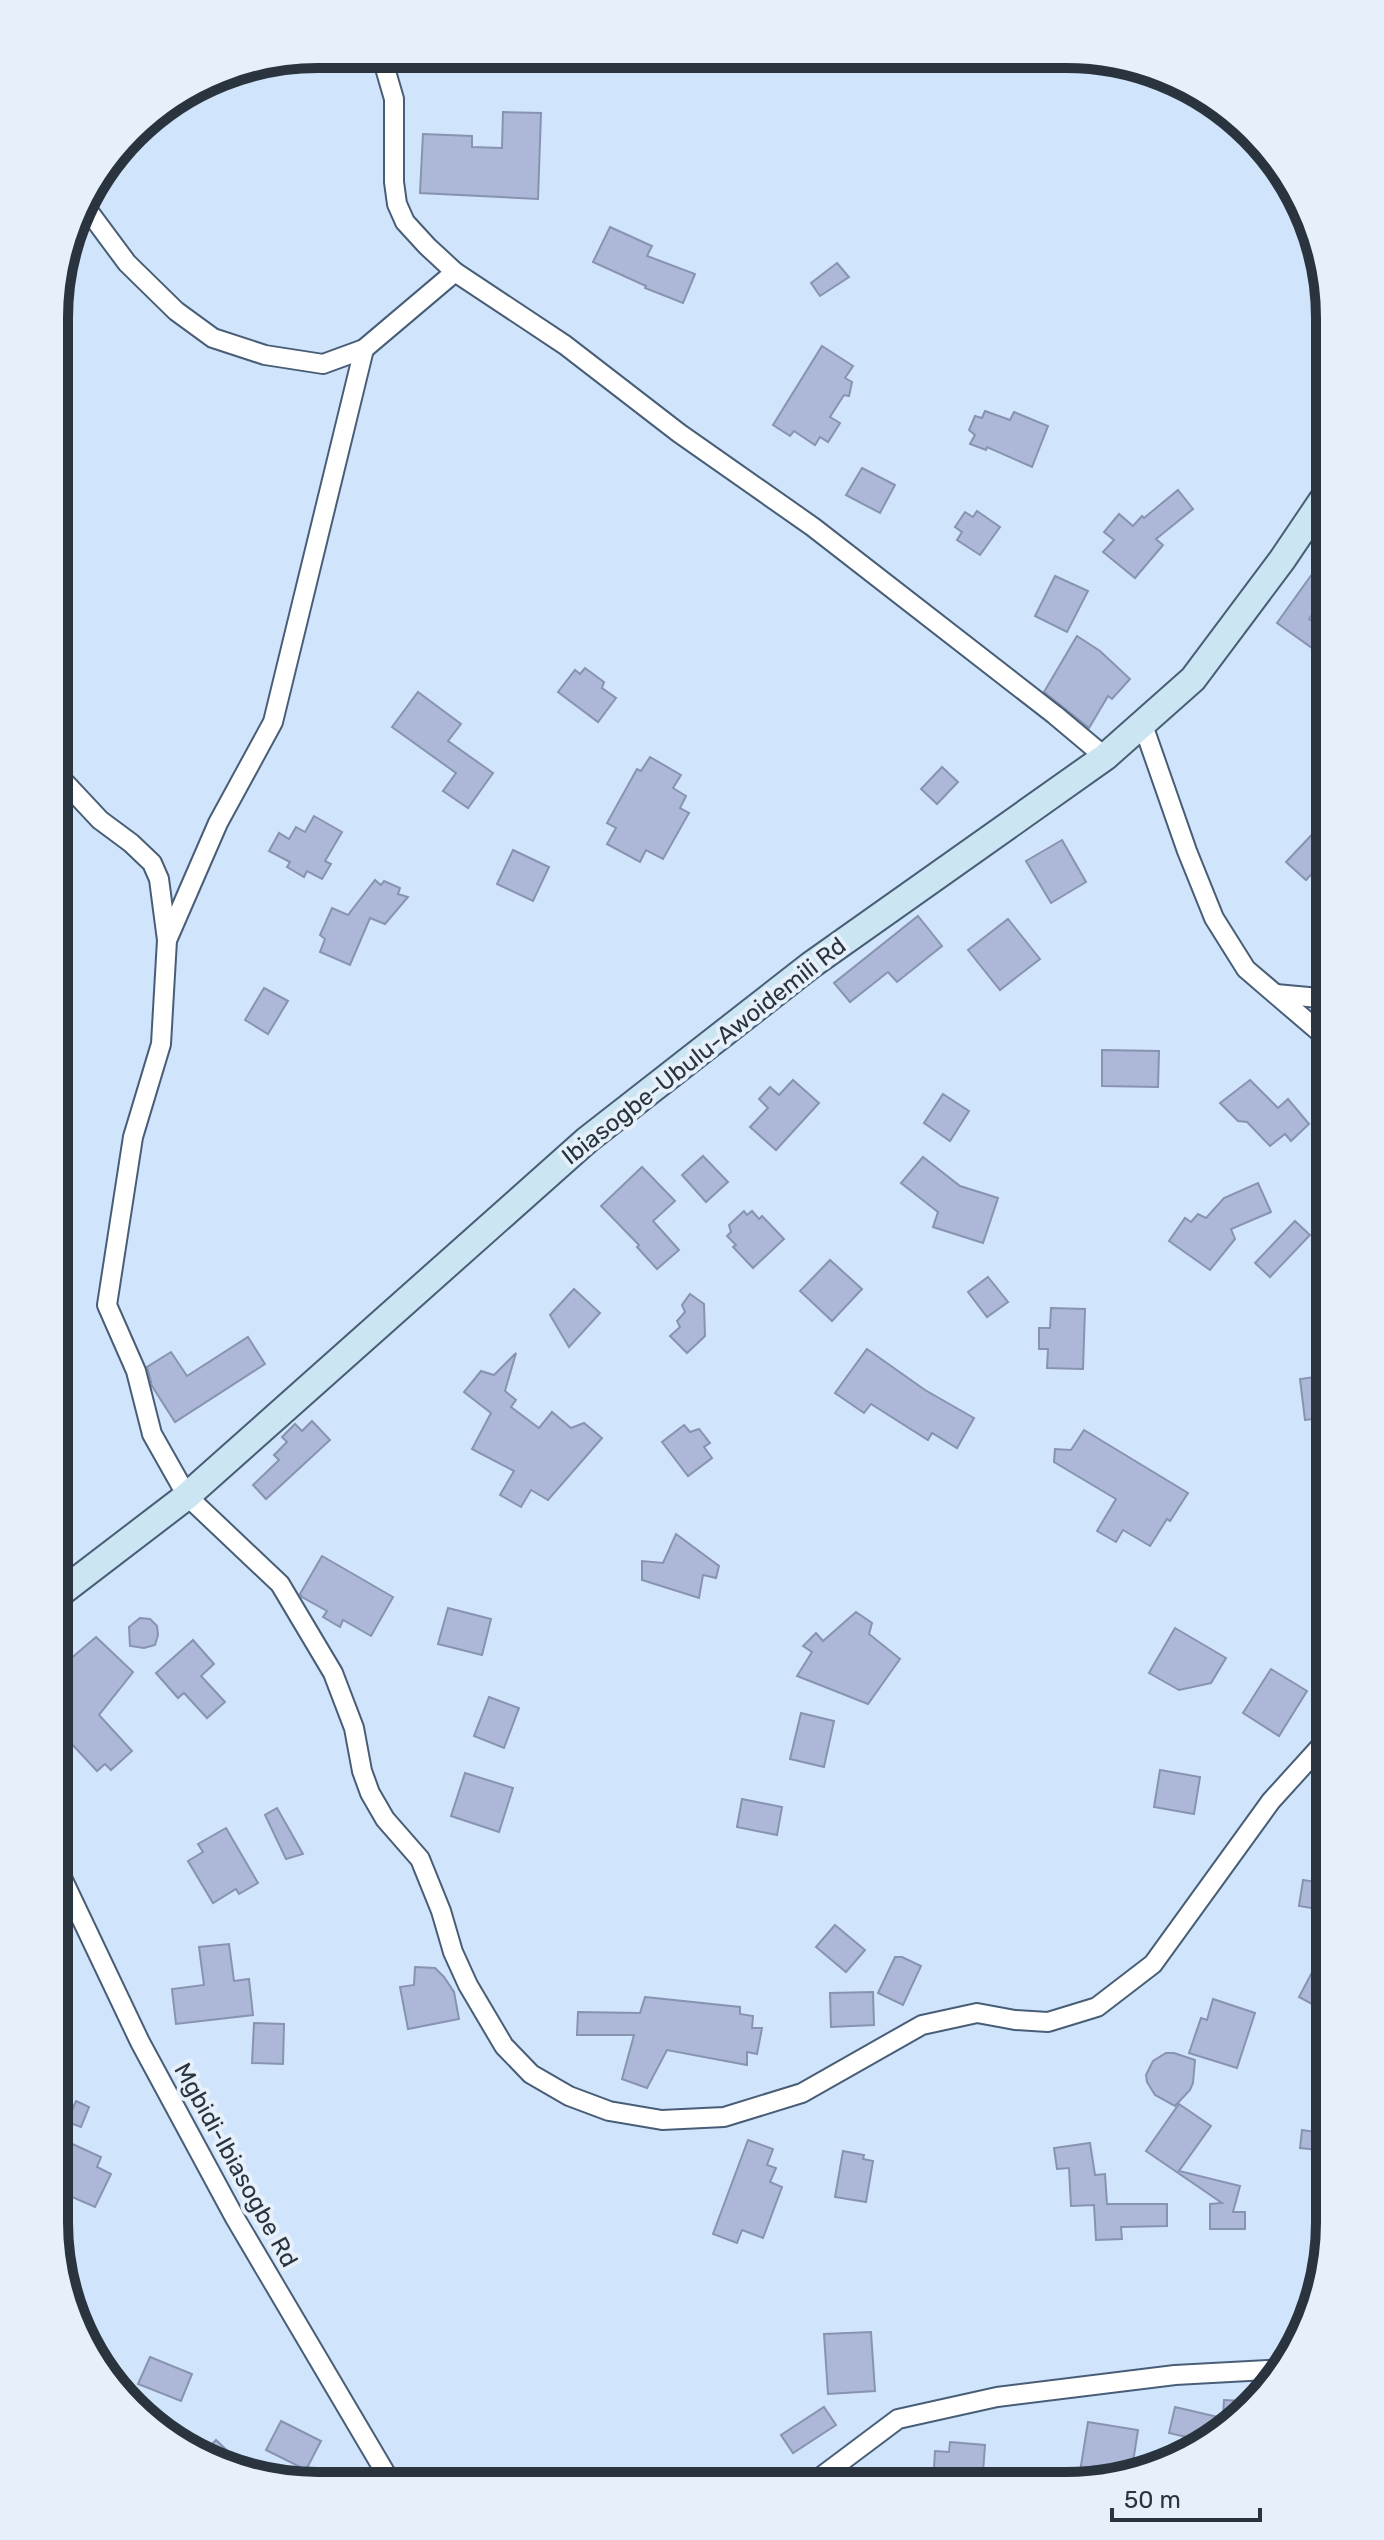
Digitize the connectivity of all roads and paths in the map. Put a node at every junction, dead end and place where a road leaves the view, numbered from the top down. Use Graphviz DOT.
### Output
graph roads {
  1 [pos="385,68"];
  2 [pos="91,214"];
  3 [pos="455,272"];
  4 [pos="364,349"];
  5 [pos="1316,510"];
  6 [pos="1143,725"];
  7 [pos="1105,757"];
  8 [pos="68,786"];
  9 [pos="159,879"];
  10 [pos="188,889"];
  11 [pos="167,940"];
  12 [pos="1276,994"];
  13 [pos="1316,998"];
  14 [pos="1316,1028"];
  15 [pos="187,1496"];
  16 [pos="68,1587"];
  17 [pos="1315,1752"];
  18 [pos="68,1890"];
  19 [pos="1267,2370"];
  20 [pos="385,2472"];
  21 [pos="827,2472"];
  1 -- 3 [label="street"];
  2 -- 4 [label="street"];
  3 -- 4 [label="street"];
  3 -- 7 [label="street"];
  4 -- 10 [label="street"];
  5 -- 6 [label="street, Ibiasogbe-Ubulu-Awoidemili Rd"];
  6 -- 7 [label="street, Ibiasogbe-Ubulu-Awoidemili Rd"];
  6 -- 12 [label="street"];
  7 -- 15 [label="street, Ibiasogbe-Ubulu-Awoidemili Rd"];
  8 -- 9 [label="street"];
  9 -- 10 [label="street"];
  9 -- 11 [label="street"];
  10 -- 11 [label="street"];
  11 -- 15 [label="street"];
  12 -- 13 [label="street"];
  12 -- 14 [label="street"];
  15 -- 16 [label="street, Ibiasogbe-Ubulu-Awoidemili Rd"];
  15 -- 17 [label="street"];
  18 -- 20 [label="street, Mgbidi-Ibiasogbe Rd"];
  19 -- 21 [label="street"];
}
